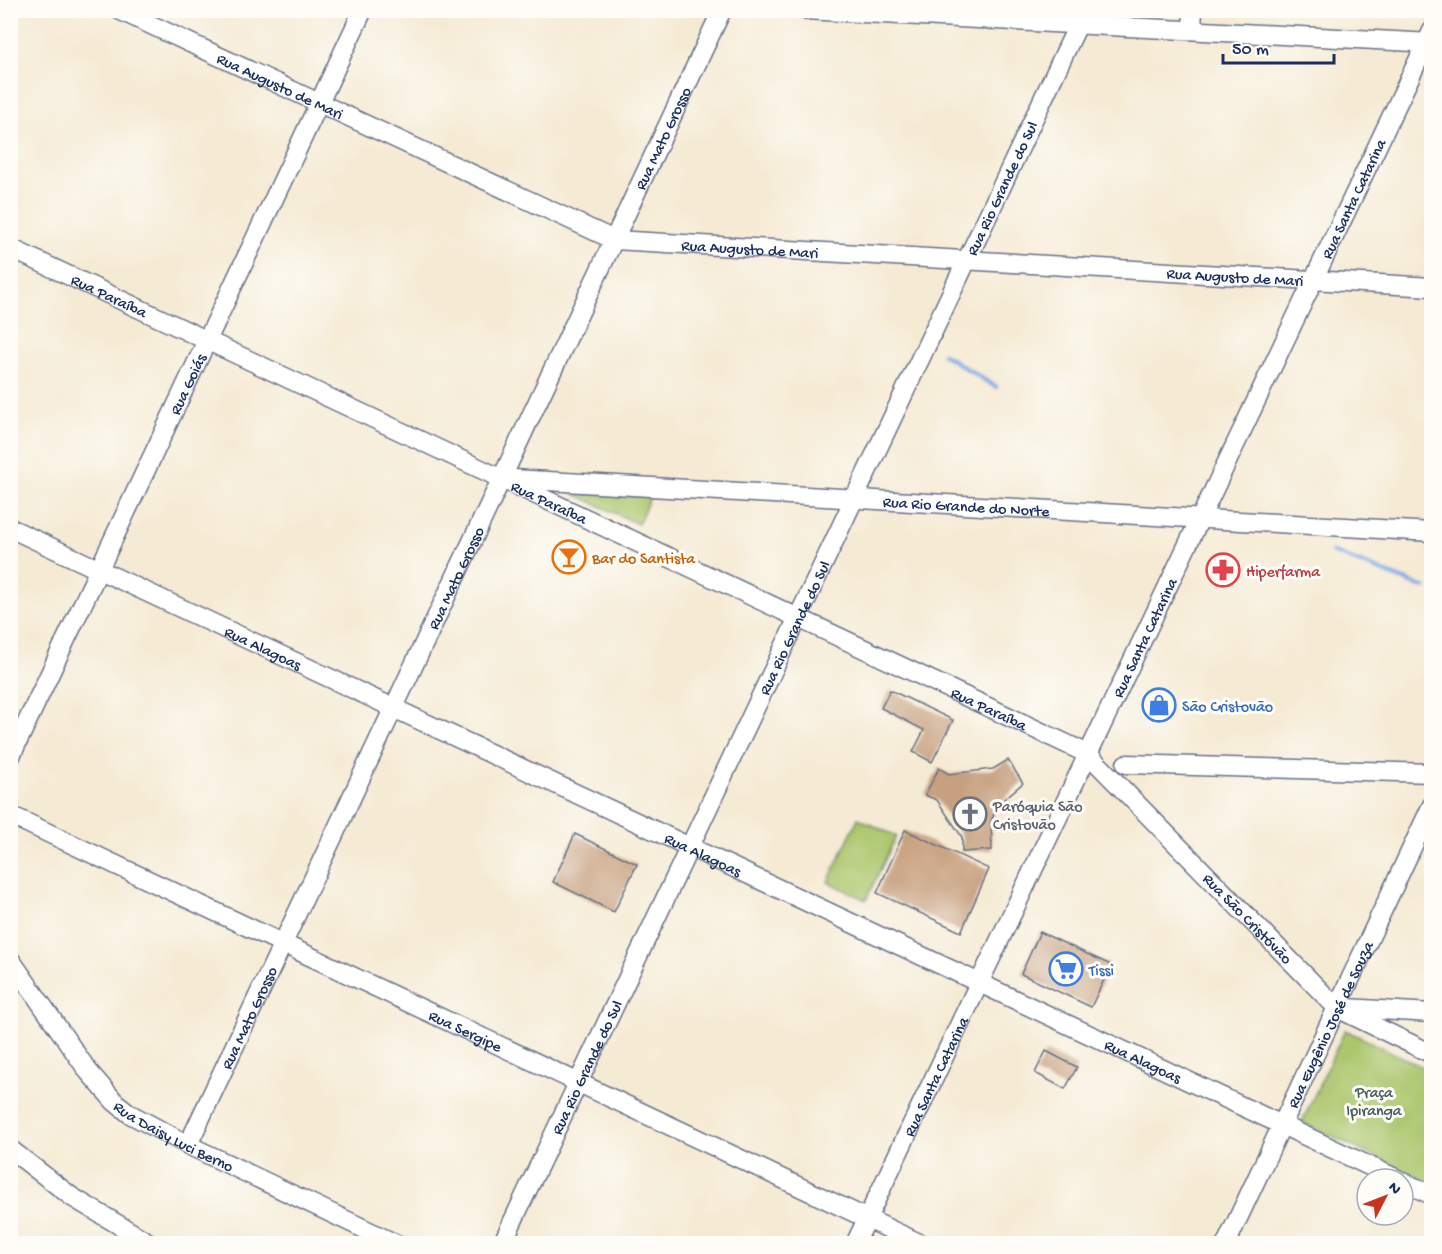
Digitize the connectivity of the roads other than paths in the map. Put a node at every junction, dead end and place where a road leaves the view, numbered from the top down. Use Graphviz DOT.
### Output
graph roads {
  1 [pos="119,10"];
  2 [pos="363,10"];
  3 [pos="723,10"];
  4 [pos="805,10"];
  5 [pos="1193,10"];
  6 [pos="1082,17"];
  7 [pos="1192,30"];
  8 [pos="1430,39"];
  9 [pos="319,103"];
  10 [pos="614,240"];
  11 [pos="10,248"];
  12 [pos="967,260"];
  13 [pos="1313,280"];
  14 [pos="1431,287"];
  15 [pos="208,340"];
  16 [pos="502,479"];
  17 [pos="854,499"];
  18 [pos="1199,519"];
  19 [pos="10,528"];
  20 [pos="1431,532"];
  21 [pos="99,570"];
  22 [pos="798,618"];
  23 [pos="394,708"];
  24 [pos="1088,754"];
  25 [pos="10,758"];
  26 [pos="1126,764"];
  27 [pos="1431,773"];
  28 [pos="1431,806"];
  29 [pos="10,815"];
  30 [pos="690,847"];
  31 [pos="284,943"];
  32 [pos="10,959"];
  33 [pos="979,983"];
  34 [pos="1337,1008"];
  35 [pos="1431,1013"];
  36 [pos="1431,1054"];
  37 [pos="579,1082"];
  38 [pos="1282,1125"];
  39 [pos="188,1145"];
  40 [pos="10,1149"];
  41 [pos="1371,1167"];
  42 [pos="1415,1188"];
  43 [pos="1431,1195"];
  44 [pos="867,1218"];
  45 [pos="152,1244"];
  46 [pos="396,1244"];
  47 [pos="502,1244"];
  48 [pos="855,1244"];
  49 [pos="921,1244"];
  50 [pos="1226,1244"];
  1 -- 9 [label="street, Rua Augusto de Mari"];
  2 -- 9 [label="street, Rua Goiás"];
  3 -- 10 [label="street, Rua Mato Grosso"];
  4 -- 6 [label="street"];
  5 -- 7 [label="street"];
  6 -- 7 [label="street"];
  6 -- 12 [label="street, Rua Rio Grande do Sul"];
  7 -- 8 [label="street"];
  8 -- 13 [label="street, Rua Santa Catarina"];
  9 -- 10 [label="street, Rua Augusto de Mari"];
  9 -- 15 [label="street, Rua Goiás"];
  10 -- 12 [label="street, Rua Augusto de Mari"];
  10 -- 16 [label="street, Rua Mato Grosso"];
  11 -- 15 [label="street, Rua Paraíba"];
  12 -- 13 [label="street, Rua Augusto de Mari"];
  12 -- 17 [label="street, Rua Rio Grande do Sul"];
  13 -- 14 [label="street, Rua Augusto de Mari"];
  13 -- 18 [label="street, Rua Santa Catarina"];
  15 -- 16 [label="street, Rua Paraíba"];
  15 -- 21 [label="street, Rua Goiás"];
  16 -- 17 [label="street, Rua Rio Grande do Norte"];
  16 -- 22 [label="street, Rua Paraíba"];
  16 -- 23 [label="street, Rua Mato Grosso"];
  17 -- 18 [label="street, Rua Rio Grande do Norte"];
  17 -- 22 [label="street, Rua Rio Grande do Sul"];
  18 -- 20 [label="street, Rua Rio Grande do Norte"];
  18 -- 24 [label="street, Rua Santa Catarina"];
  19 -- 21 [label="street, Rua Alagoas"];
  21 -- 23 [label="street, Rua Alagoas"];
  21 -- 25 [label="street, Rua Goiás"];
  22 -- 24 [label="street, Rua Paraíba"];
  22 -- 30 [label="street, Rua Rio Grande do Sul"];
  23 -- 30 [label="street, Rua Alagoas"];
  23 -- 31 [label="street, Rua Mato Grosso"];
  24 -- 33 [label="street, Rua Santa Catarina"];
  24 -- 34 [label="street, Rua São Cristóvão"];
  26 -- 27 [label="street"];
  28 -- 34 [label="street, Rua Eugênio José de Souza"];
  29 -- 31 [label="street, Rua Sergipe"];
  30 -- 33 [label="street, Rua Alagoas"];
  30 -- 37 [label="street, Rua Rio Grande do Sul"];
  31 -- 37 [label="street, Rua Sergipe"];
  31 -- 39 [label="street, Rua Mato Grosso"];
  32 -- 39 [label="street, Rua Daisy Luci Berno"];
  33 -- 38 [label="street, Rua Alagoas"];
  33 -- 44 [label="street, Rua Santa Catarina"];
  34 -- 35 [label="street"];
  34 -- 36 [label="street, Rua São Cristóvão"];
  34 -- 38 [label="street, Rua Eugênio José de Souza"];
  37 -- 44 [label="street, Rua Sergipe"];
  37 -- 47 [label="street, Rua Rio Grande do Sul"];
  38 -- 41 [label="street, Rua Alagoas"];
  38 -- 50 [label="street, Rua Eugênio José de Souza"];
  39 -- 46 [label="street, Rua Daisy Luci Berno"];
  40 -- 45 [label="street"];
  42 -- 43 [label="street"];
  44 -- 48 [label="street, Rua Santa Catarina"];
  44 -- 49 [label="street, Rua Sergipe"];
}
